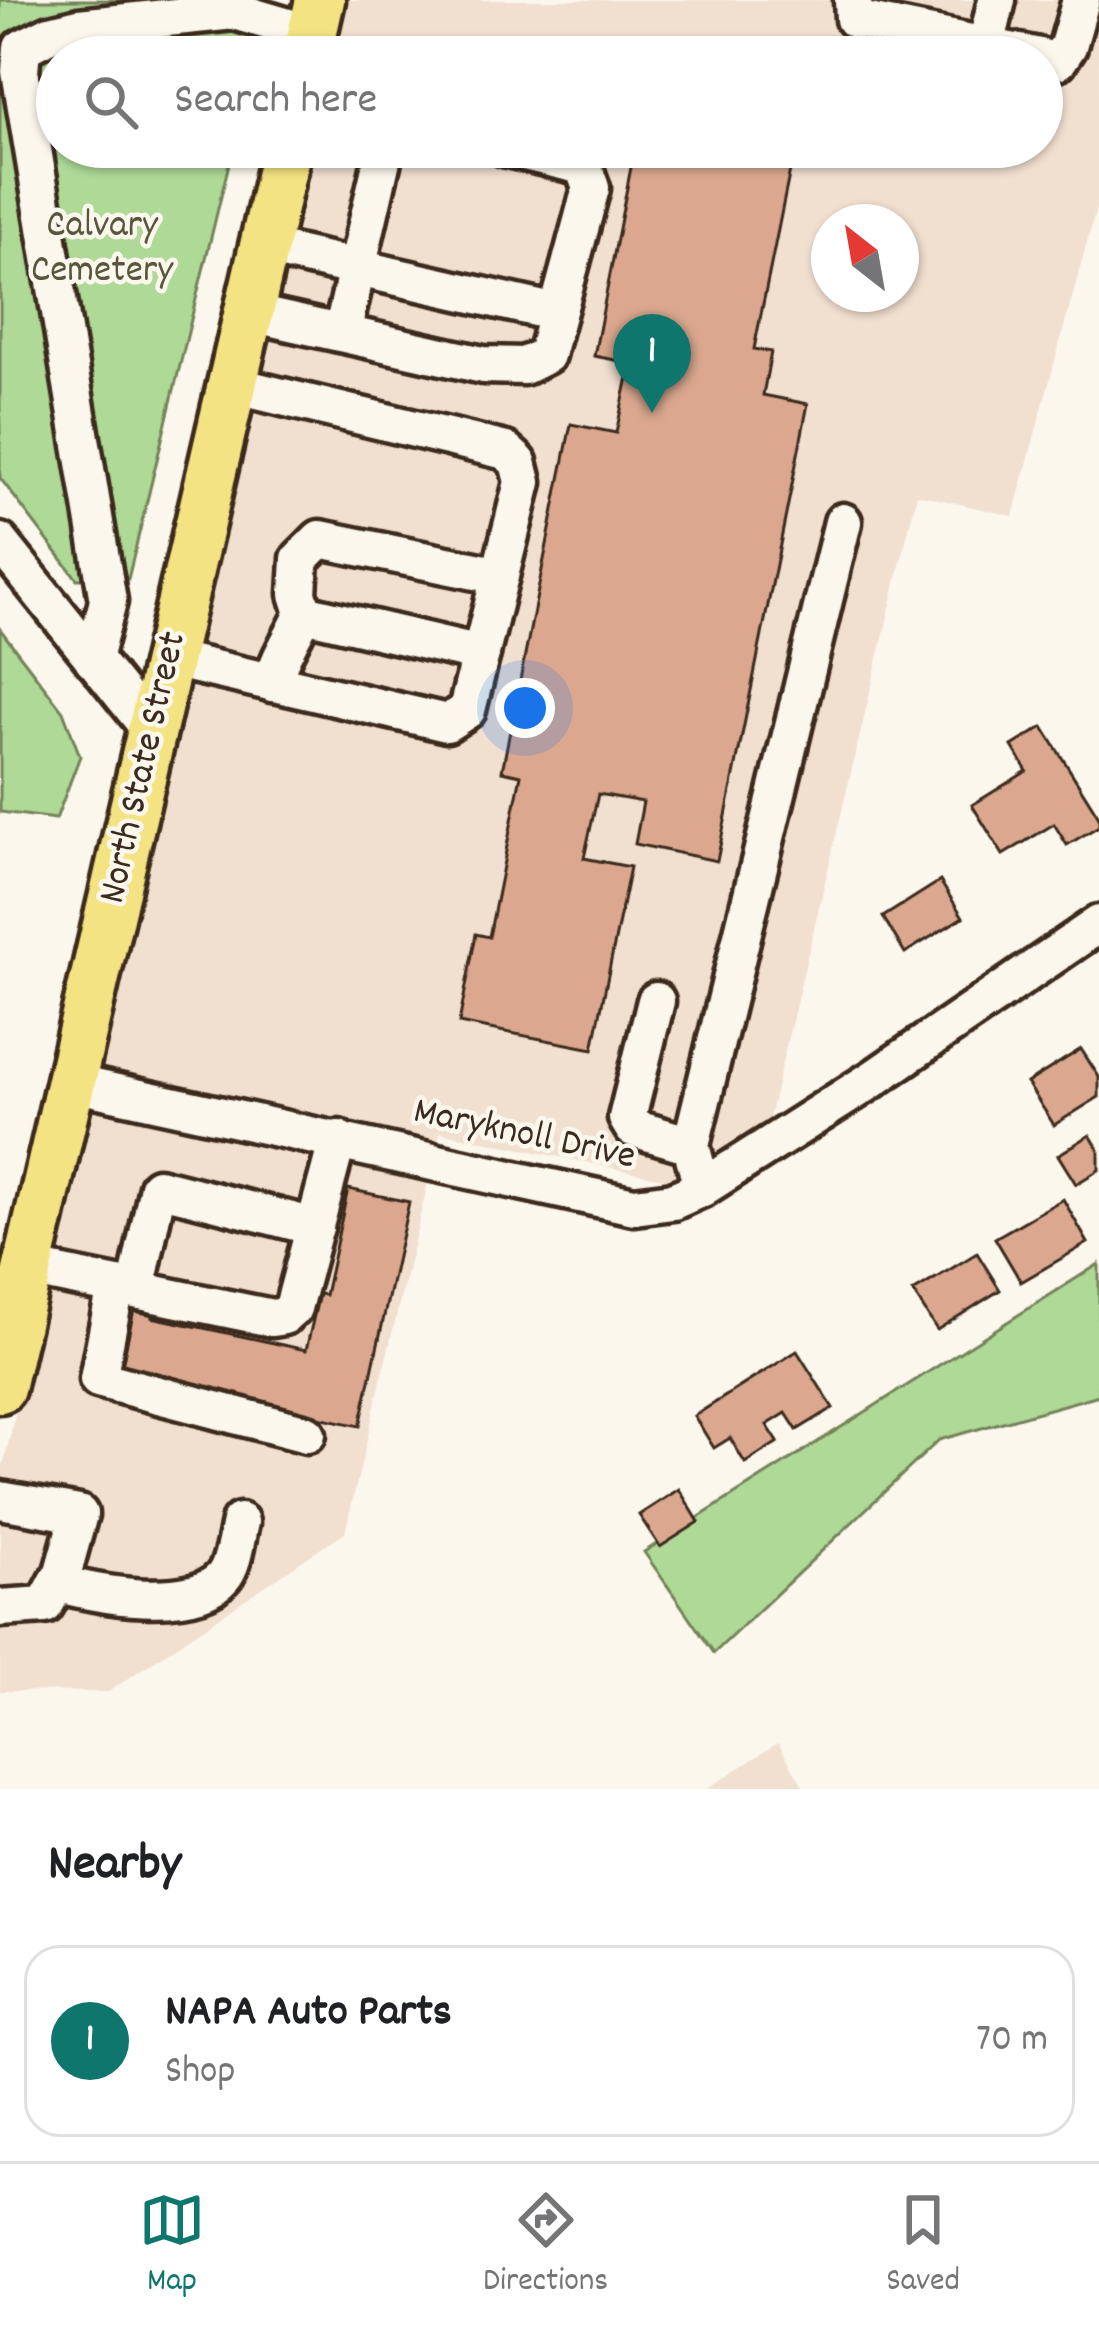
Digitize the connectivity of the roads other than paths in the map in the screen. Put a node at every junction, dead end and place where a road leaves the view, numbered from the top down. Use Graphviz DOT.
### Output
graph roads {
  1 [pos="854,0"];
  2 [pos="997,0"];
  3 [pos="1081,0"];
  4 [pos="927,16"];
  5 [pos="313,30"];
  6 [pos="46,36"];
  7 [pos="966,36"];
  8 [pos="988,36"];
  9 [pos="36,41"];
  10 [pos="1063,54"];
  11 [pos="36,167"];
  12 [pos="36,168"];
  13 [pos="283,168"];
  14 [pos="380,168"];
  15 [pos="584,168"];
  16 [pos="266,247"];
  17 [pos="357,268"];
  18 [pos="557,313"];
  19 [pos="250,314"];
  20 [pos="342,333"];
  21 [pos="233,386"];
  22 [pos="843,522"];
  23 [pos="0,542"];
  24 [pos="500,576"];
  25 [pos="304,613"];
  26 [pos="481,654"];
  27 [pos="93,659"];
  28 [pos="171,659"];
  29 [pos="272,683"];
  30 [pos="153,733"];
  31 [pos="1099,923"];
  32 [pos="656,1001"];
  33 [pos="72,1083"];
  34 [pos="338,1139"];
  35 [pos="691,1145"];
  36 [pos="702,1188"];
  37 [pos="315,1227"];
  38 [pos="29,1268"];
  39 [pos="126,1288"];
  40 [pos="0,1388"];
  41 [pos="307,1434"];
  42 [pos="0,1500"];
  43 [pos="240,1522"];
  44 [pos="57,1582"];
  45 [pos="0,1608"];
  1 -- 4 [label="street"];
  2 -- 8 [label="street"];
  3 -- 10 [label="street"];
  4 -- 7 [label="street"];
  5 -- 6 [label="street"];
  9 -- 11 [label="street"];
  12 -- 27 [label="street"];
  13 -- 16 [label="main road, North State Street"];
  14 -- 17 [label="street"];
  15 -- 18 [label="street"];
  16 -- 17 [label="street"];
  16 -- 19 [label="main road, North State Street"];
  17 -- 18 [label="street"];
  17 -- 20 [label="street"];
  18 -- 20 [label="street"];
  19 -- 20 [label="street"];
  19 -- 21 [label="main road, North State Street"];
  21 -- 24 [label="street"];
  21 -- 28 [label="main road, North State Street"];
  22 -- 35 [label="street"];
  23 -- 27 [label="street"];
  24 -- 25 [label="street"];
  24 -- 26 [label="street"];
  25 -- 26 [label="street"];
  25 -- 29 [label="street"];
  26 -- 29 [label="street"];
  27 -- 30 [label="street"];
  28 -- 29 [label="street"];
  28 -- 30 [label="main road, North State Street"];
  30 -- 33 [label="main road, North State Street"];
  31 -- 36 [label="street, Maryknoll Drive"];
  32 -- 35 [label="street"];
  33 -- 34 [label="street, Maryknoll Drive"];
  33 -- 38 [label="main road, North State Street"];
  34 -- 36 [label="street, Maryknoll Drive"];
  34 -- 37 [label="street"];
  35 -- 36 [label="street"];
  37 -- 39 [label="street"];
  37 -- 39 [label="street"];
  38 -- 39 [label="street"];
  38 -- 40 [label="main road, North State Street"];
  39 -- 41 [label="street"];
  42 -- 44 [label="street"];
  43 -- 44 [label="street"];
  44 -- 45 [label="street"];
}
